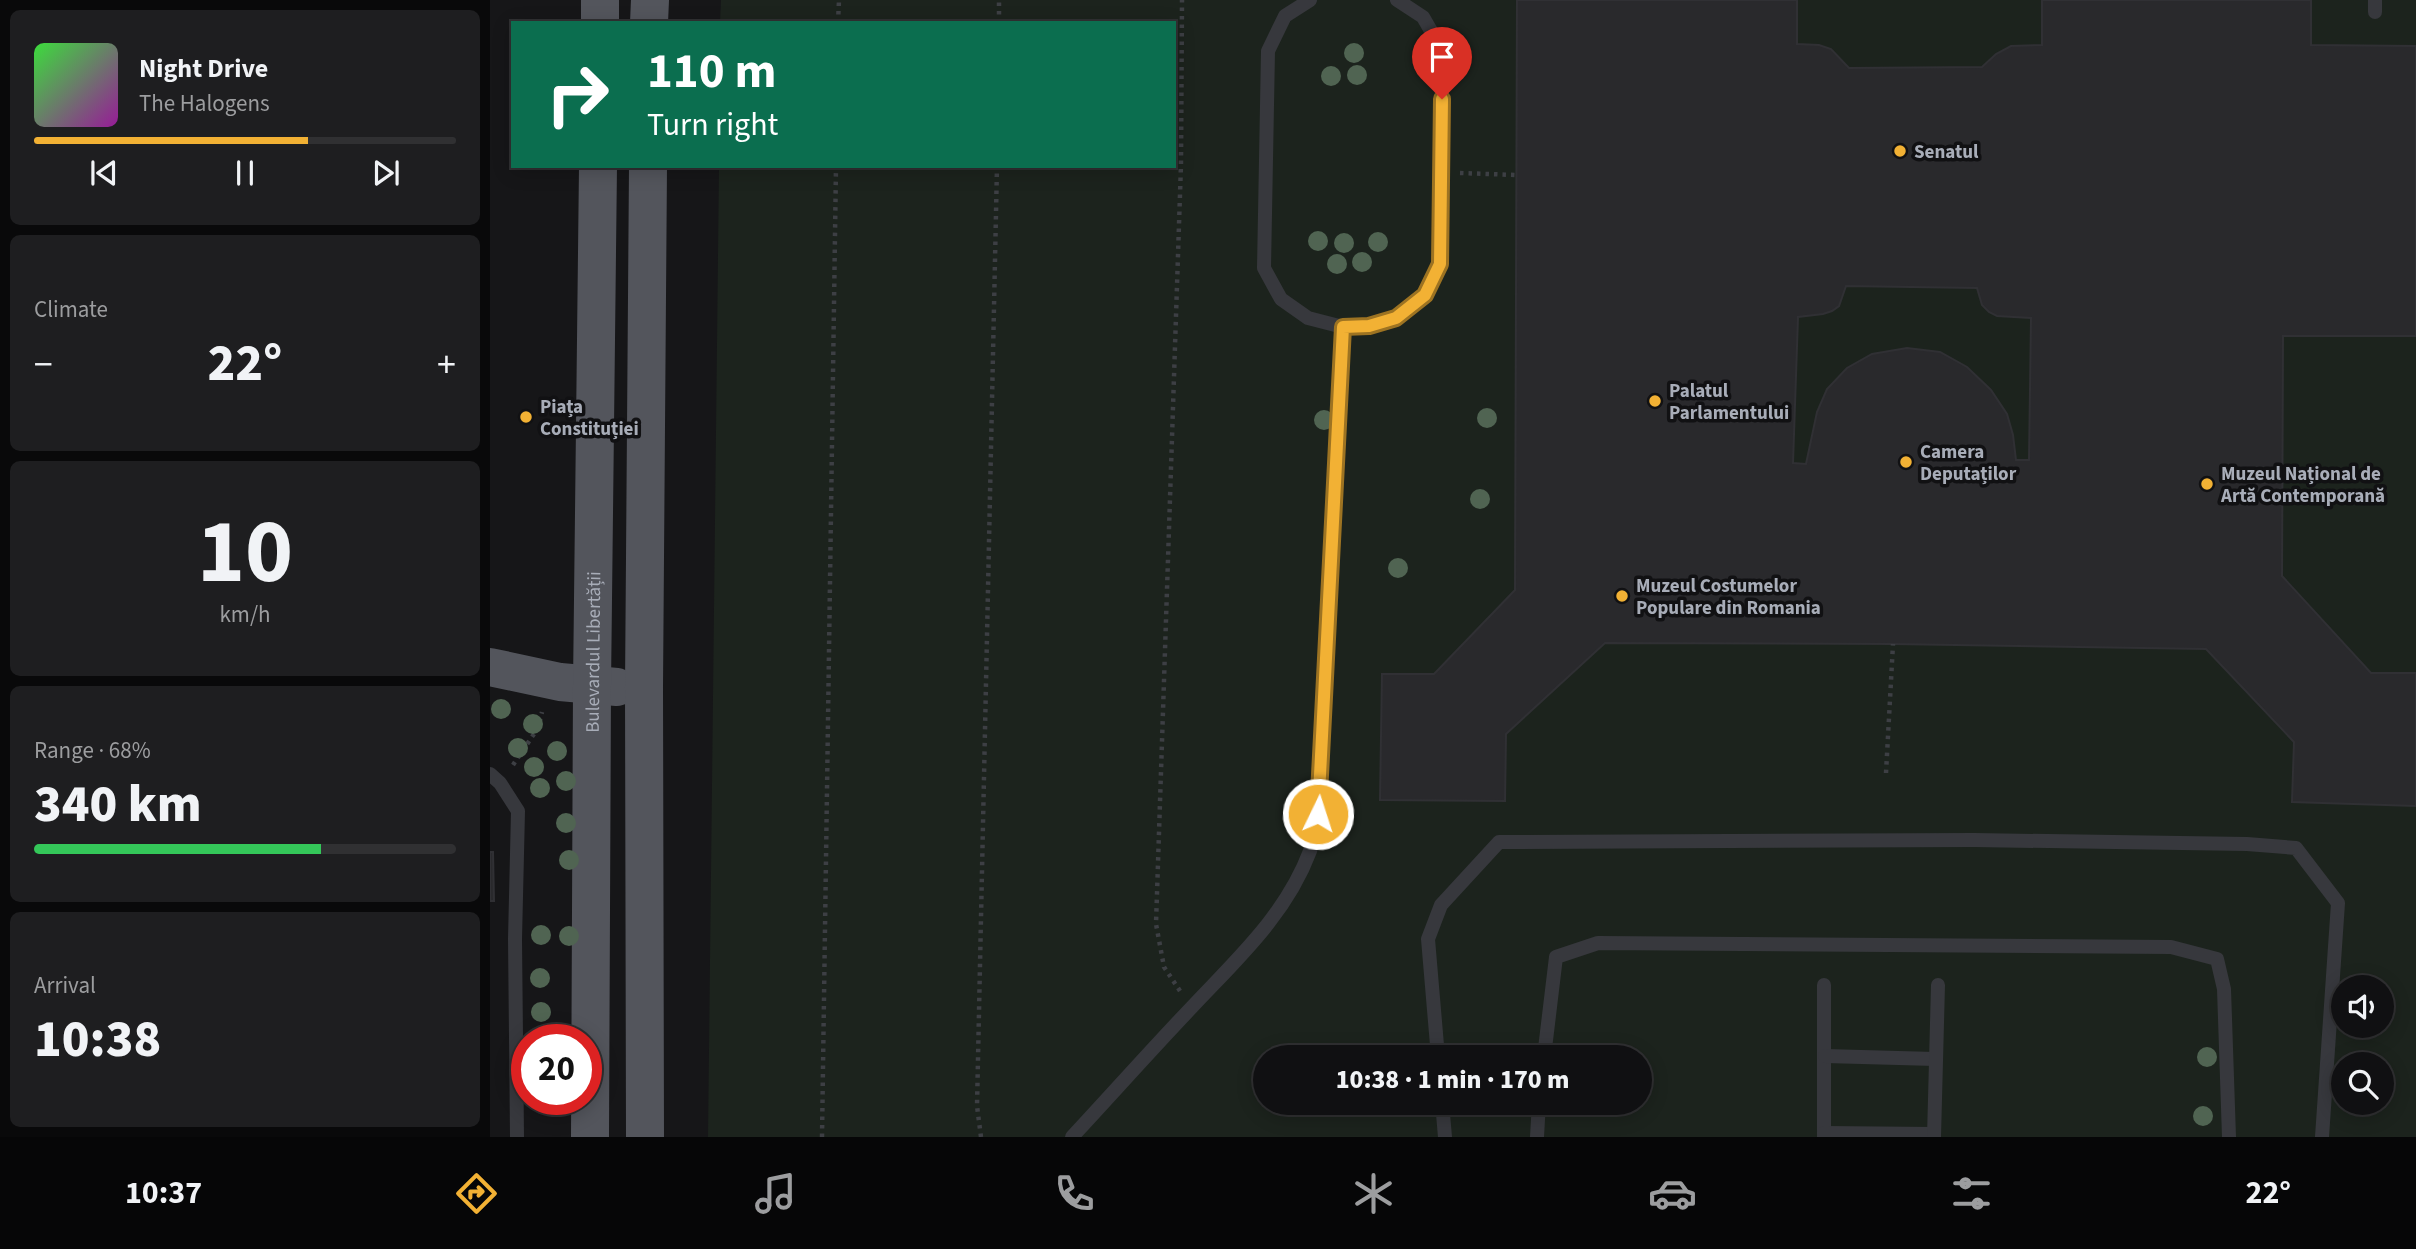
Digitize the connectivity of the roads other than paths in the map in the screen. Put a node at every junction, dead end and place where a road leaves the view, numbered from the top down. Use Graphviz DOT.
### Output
graph roads {
  1 [pos="600,0"];
  2 [pos="650,0"];
  3 [pos="1310,0"];
  4 [pos="1397,0"];
  5 [pos="600,21"];
  6 [pos="649,21"];
  7 [pos="598,168"];
  8 [pos="648,168"];
  9 [pos="1343,327"];
  10 [pos="490,667"];
  11 [pos="592,686"];
  12 [pos="644,688"];
  13 [pos="495,778"];
  14 [pos="1824,985"];
  15 [pos="1938,985"];
  16 [pos="519,1024"];
  17 [pos="589,1024"];
  18 [pos="1437,1045"];
  19 [pos="1545,1045"];
  20 [pos="1825,1056"];
  21 [pos="1935,1059"];
  22 [pos="519,1115"];
  23 [pos="589,1115"];
  24 [pos="1443,1115"];
  25 [pos="1538,1115"];
  26 [pos="1824,1135"];
  27 [pos="1934,1135"];
  28 [pos="517,1137"];
  29 [pos="590,1137"];
  30 [pos="645,1137"];
  31 [pos="1072,1137"];
  32 [pos="1445,1137"];
  33 [pos="1537,1137"];
  34 [pos="2229,1137"];
  35 [pos="2322,1137"];
  1 -- 5 [label="main road"];
  2 -- 6 [label="main road"];
  3 -- 9 [label="lane"];
  4 -- 9 [label="lane"];
  7 -- 11 [label="main road, Bulevardul Libertății"];
  8 -- 12 [label="main road"];
  9 -- 31 [label="lane"];
  10 -- 11 [label="main road"];
  11 -- 12 [label="main road"];
  11 -- 17 [label="main road, Bulevardul Libertății"];
  12 -- 30 [label="main road"];
  13 -- 16 [label="lane"];
  14 -- 20 [label="lane"];
  15 -- 21 [label="lane"];
  18 -- 35 [label="lane"];
  19 -- 34 [label="lane"];
  20 -- 21 [label="lane"];
  20 -- 26 [label="lane"];
  21 -- 27 [label="lane"];
  22 -- 28 [label="lane"];
  23 -- 29 [label="main road, Bulevardul Libertății"];
  24 -- 32 [label="lane"];
  25 -- 33 [label="lane"];
  26 -- 27 [label="lane"];
}
